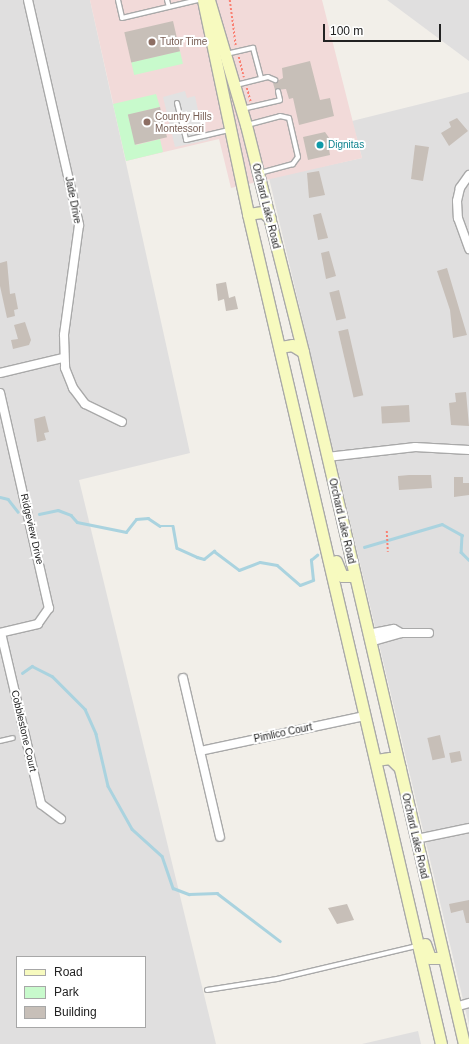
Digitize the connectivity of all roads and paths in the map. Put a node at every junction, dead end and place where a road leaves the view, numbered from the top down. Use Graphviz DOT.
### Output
graph roads {
  1 [pos="28,0"];
  2 [pos="118,0"];
  3 [pos="167,0"];
  4 [pos="198,0"];
  5 [pos="203,0"];
  6 [pos="209,0"];
  7 [pos="168,7"];
  8 [pos="226,54"];
  9 [pos="261,78"];
  10 [pos="276,80"];
  11 [pos="235,86"];
  12 [pos="278,91"];
  13 [pos="177,103"];
  14 [pos="242,109"];
  15 [pos="245,123"];
  16 [pos="228,126"];
  17 [pos="258,173"];
  18 [pos="469,175"];
  19 [pos="248,214"];
  20 [pos="270,218"];
  21 [pos="469,249"];
  22 [pos="280,347"];
  23 [pos="303,352"];
  24 [pos="63,358"];
  25 [pos="0,373"];
  26 [pos="0,393"];
  27 [pos="122,422"];
  28 [pos="469,450"];
  29 [pos="327,457"];
  30 [pos="317,507"];
  31 [pos="387,532"];
  32 [pos="388,552"];
  33 [pos="355,576"];
  34 [pos="0,633"];
  35 [pos="429,633"];
  36 [pos="369,638"];
  37 [pos="183,678"];
  38 [pos="365,716"];
  39 [pos="13,738"];
  40 [pos="0,741"];
  41 [pos="200,751"];
  42 [pos="376,760"];
  43 [pos="400,769"];
  44 [pos="61,819"];
  45 [pos="469,828"];
  46 [pos="220,837"];
  47 [pos="416,840"];
  48 [pos="400,866"];
  49 [pos="419,945"];
  50 [pos="443,958"];
  51 [pos="207,990"];
  52 [pos="469,1004"];
  53 [pos="455,1007"];
  54 [pos="441,1044"];
  55 [pos="464,1044"];
  1 -- 24 [label="street, Jade Drive"];
  2 -- 7 [label="lane"];
  3 -- 7 [label="lane"];
  4 -- 7 [label="lane"];
  5 -- 16 [label="main road, Orchard Lake Road"];
  6 -- 8 [label="main road, Orchard Lake Road"];
  8 -- 9 [label="lane"];
  8 -- 11 [label="main road, Orchard Lake Road"];
  9 -- 10 [label="lane"];
  9 -- 11 [label="lane"];
  11 -- 14 [label="main road, Orchard Lake Road"];
  12 -- 14 [label="lane"];
  13 -- 16 [label="lane"];
  14 -- 15 [label="main road, Orchard Lake Road"];
  15 -- 16 [label="main road"];
  15 -- 17 [label="main road, Orchard Lake Road"];
  15 -- 17 [label="lane"];
  16 -- 19 [label="main road, Orchard Lake Road"];
  17 -- 20 [label="main road, Orchard Lake Road"];
  18 -- 21 [label="street"];
  19 -- 20 [label="main road"];
  19 -- 22 [label="main road, Orchard Lake Road"];
  20 -- 23 [label="main road, Orchard Lake Road"];
  22 -- 23 [label="main road"];
  22 -- 30 [label="main road, Orchard Lake Road"];
  23 -- 29 [label="main road, Orchard Lake Road"];
  24 -- 25 [label="street"];
  24 -- 27 [label="street, Jade Drive"];
  26 -- 34 [label="street, Ridgeview Drive"];
  28 -- 29 [label="street"];
  29 -- 33 [label="main road, Orchard Lake Road"];
  30 -- 33 [label="main road"];
  30 -- 38 [label="main road, Orchard Lake Road"];
  31 -- 32 [label="path"];
  33 -- 36 [label="main road, Orchard Lake Road"];
  34 -- 44 [label="street, Cobblestone Court"];
  35 -- 36 [label="street"];
  36 -- 43 [label="main road, Orchard Lake Road"];
  37 -- 41 [label="street"];
  38 -- 41 [label="street, Pimlico Court"];
  38 -- 42 [label="main road, Orchard Lake Road"];
  39 -- 40 [label="lane"];
  41 -- 46 [label="street"];
  42 -- 43 [label="main road"];
  42 -- 48 [label="main road, Orchard Lake Road"];
  43 -- 47 [label="main road, Orchard Lake Road"];
  45 -- 47 [label="street"];
  47 -- 50 [label="main road, Orchard Lake Road"];
  48 -- 49 [label="main road, Orchard Lake Road"];
  48 -- 50 [label="main road"];
  49 -- 51 [label="lane"];
  49 -- 54 [label="main road, Orchard Lake Road"];
  50 -- 53 [label="main road, Orchard Lake Road"];
  52 -- 53 [label="street"];
  53 -- 55 [label="main road, Orchard Lake Road"];
}
